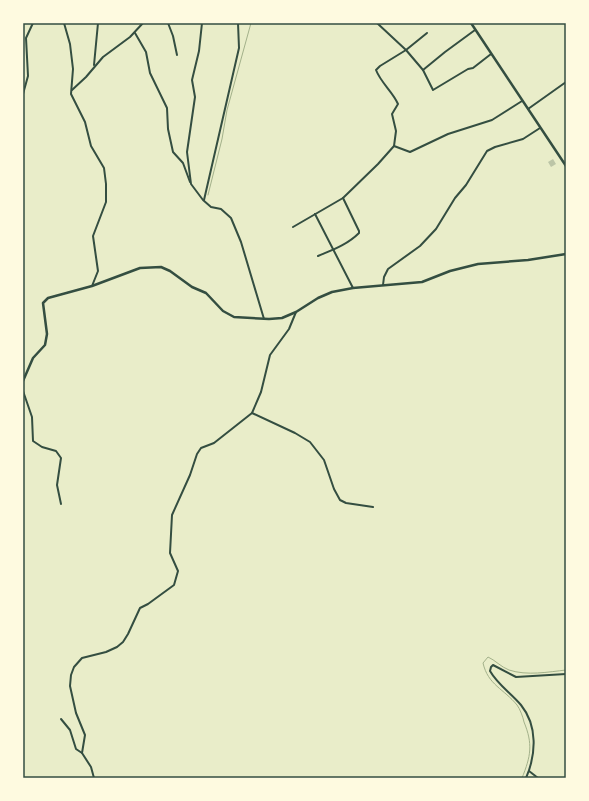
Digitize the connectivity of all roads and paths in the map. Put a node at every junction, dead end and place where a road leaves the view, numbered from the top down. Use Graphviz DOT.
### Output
graph roads {
  1 [pos="33,23"];
  2 [pos="64,23"];
  3 [pos="98,23"];
  4 [pos="143,23"];
  5 [pos="168,23"];
  6 [pos="202,23"];
  7 [pos="238,23"];
  8 [pos="377,23"];
  9 [pos="470,23"];
  10 [pos="475,30"];
  11 [pos="135,33"];
  12 [pos="427,34"];
  13 [pos="26,38"];
  14 [pos="23,41"];
  15 [pos="406,50"];
  16 [pos="491,54"];
  17 [pos="177,55"];
  18 [pos="94,67"];
  19 [pos="423,70"];
  20 [pos="566,82"];
  21 [pos="72,90"];
  22 [pos="23,94"];
  23 [pos="522,101"];
  24 [pos="528,110"];
  25 [pos="540,128"];
  26 [pos="394,146"];
  27 [pos="566,166"];
  28 [pos="191,184"];
  29 [pos="343,198"];
  30 [pos="203,200"];
  31 [pos="315,214"];
  32 [pos="293,227"];
  33 [pos="333,251"];
  34 [pos="566,254"];
  35 [pos="318,256"];
  36 [pos="383,285"];
  37 [pos="92,286"];
  38 [pos="353,288"];
  39 [pos="296,312"];
  40 [pos="264,319"];
  41 [pos="23,381"];
  42 [pos="23,391"];
  43 [pos="252,413"];
  44 [pos="61,504"];
  45 [pos="373,507"];
  46 [pos="566,674"];
  47 [pos="61,719"];
  48 [pos="82,753"];
  49 [pos="529,771"];
  50 [pos="94,778"];
  51 [pos="526,778"];
  52 [pos="538,778"];
  1 -- 13 [label="street"];
  2 -- 21 [label="street"];
  3 -- 18 [label="street"];
  4 -- 11 [label="street"];
  5 -- 17 [label="street"];
  6 -- 28 [label="street"];
  7 -- 30 [label="street"];
  8 -- 15 [label="street"];
  9 -- 10 [label="street"];
  10 -- 16 [label="street"];
  10 -- 19 [label="street"];
  11 -- 18 [label="street"];
  11 -- 28 [label="street"];
  12 -- 15 [label="street"];
  13 -- 14 [label="street"];
  13 -- 22 [label="street"];
  15 -- 19 [label="street"];
  15 -- 26 [label="street"];
  16 -- 19 [label="street"];
  16 -- 23 [label="street"];
  18 -- 21 [label="street"];
  20 -- 24 [label="street"];
  21 -- 37 [label="street"];
  23 -- 24 [label="street"];
  23 -- 26 [label="street"];
  24 -- 25 [label="street"];
  25 -- 27 [label="street"];
  25 -- 36 [label="street"];
  26 -- 29 [label="street"];
  28 -- 30 [label="street"];
  29 -- 31 [label="street"];
  29 -- 33 [label="street"];
  30 -- 40 [label="street"];
  31 -- 32 [label="street"];
  31 -- 33 [label="street"];
  33 -- 35 [label="street"];
  33 -- 38 [label="street"];
  34 -- 36 [label="street"];
  36 -- 38 [label="street"];
  37 -- 40 [label="street"];
  37 -- 41 [label="street"];
  38 -- 39 [label="street"];
  39 -- 40 [label="street"];
  39 -- 43 [label="street"];
  42 -- 44 [label="street"];
  43 -- 45 [label="street"];
  43 -- 48 [label="street"];
  46 -- 49 [label="street"];
  47 -- 48 [label="street"];
  48 -- 50 [label="street"];
  49 -- 51 [label="street"];
  49 -- 52 [label="street"];
}
